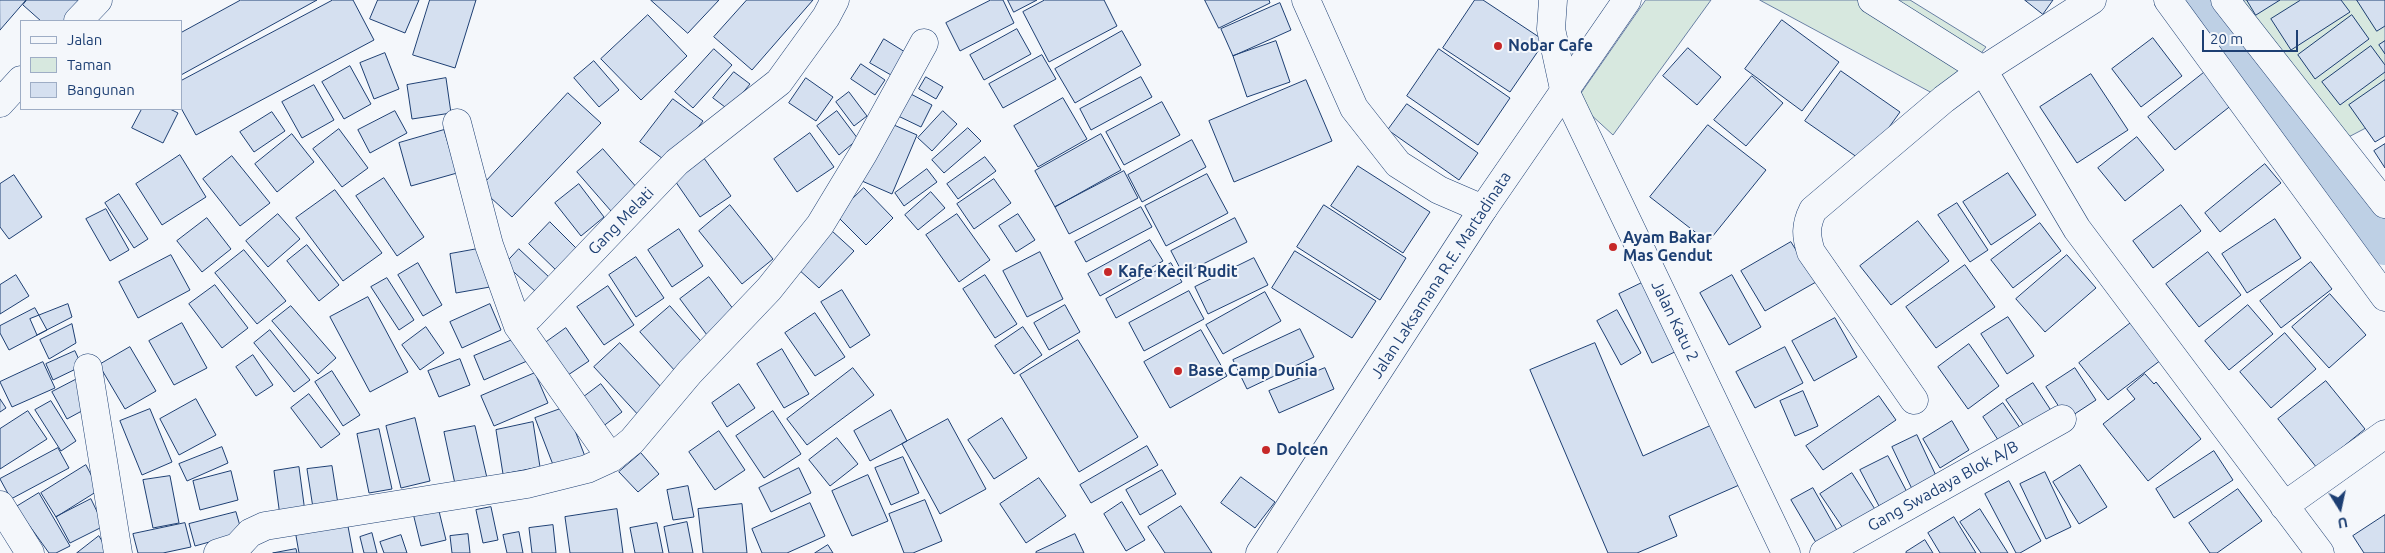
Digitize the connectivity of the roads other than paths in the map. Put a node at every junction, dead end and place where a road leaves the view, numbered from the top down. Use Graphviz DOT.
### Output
graph roads {
  1 [pos="98,0"];
  2 [pos="835,0"];
  3 [pos="1306,0"];
  4 [pos="1553,0"];
  5 [pos="1627,0"];
  6 [pos="1872,0"];
  7 [pos="2092,0"];
  8 [pos="2168,0"];
  9 [pos="2225,0"];
  10 [pos="79,20"];
  11 [pos="924,42"];
  12 [pos="1983,70"];
  13 [pos="20,81"];
  14 [pos="1564,89"];
  15 [pos="0,103"];
  16 [pos="457,123"];
  17 [pos="2385,204"];
  18 [pos="1483,209"];
  19 [pos="2385,296"];
  20 [pos="518,326"];
  21 [pos="88,368"];
  22 [pos="1914,400"];
  23 [pos="2062,419"];
  24 [pos="2385,434"];
  25 [pos="611,458"];
  26 [pos="0,505"];
  27 [pos="2284,506"];
  28 [pos="30,553"];
  29 [pos="118,553"];
  30 [pos="218,553"];
  31 [pos="1260,553"];
  32 [pos="1786,553"];
  33 [pos="1824,553"];
  34 [pos="2320,553"];
  1 -- 10 [label="street"];
  2 -- 20 [label="street, Gang Melati"];
  3 -- 18 [label="street"];
  4 -- 14 [label="street, Jalan Katu 2"];
  5 -- 14 [label="street, Jalan Laksamana R.E. Martadinata"];
  6 -- 12 [label="street"];
  7 -- 12 [label="street"];
  8 -- 19 [label="street"];
  9 -- 17 [label="street"];
  11 -- 25 [label="street"];
  12 -- 22 [label="street"];
  12 -- 27 [label="street"];
  13 -- 15 [label="street"];
  14 -- 18 [label="street, Jalan Laksamana R.E. Martadinata"];
  14 -- 32 [label="street, Jalan Katu 2"];
  16 -- 20 [label="street"];
  18 -- 31 [label="street, Jalan Laksamana R.E. Martadinata"];
  20 -- 25 [label="street"];
  21 -- 29 [label="street"];
  23 -- 33 [label="street, Gang Swadaya Blok A/B"];
  24 -- 27 [label="street"];
  25 -- 30 [label="street"];
  26 -- 28 [label="street"];
  27 -- 34 [label="street"];
}
